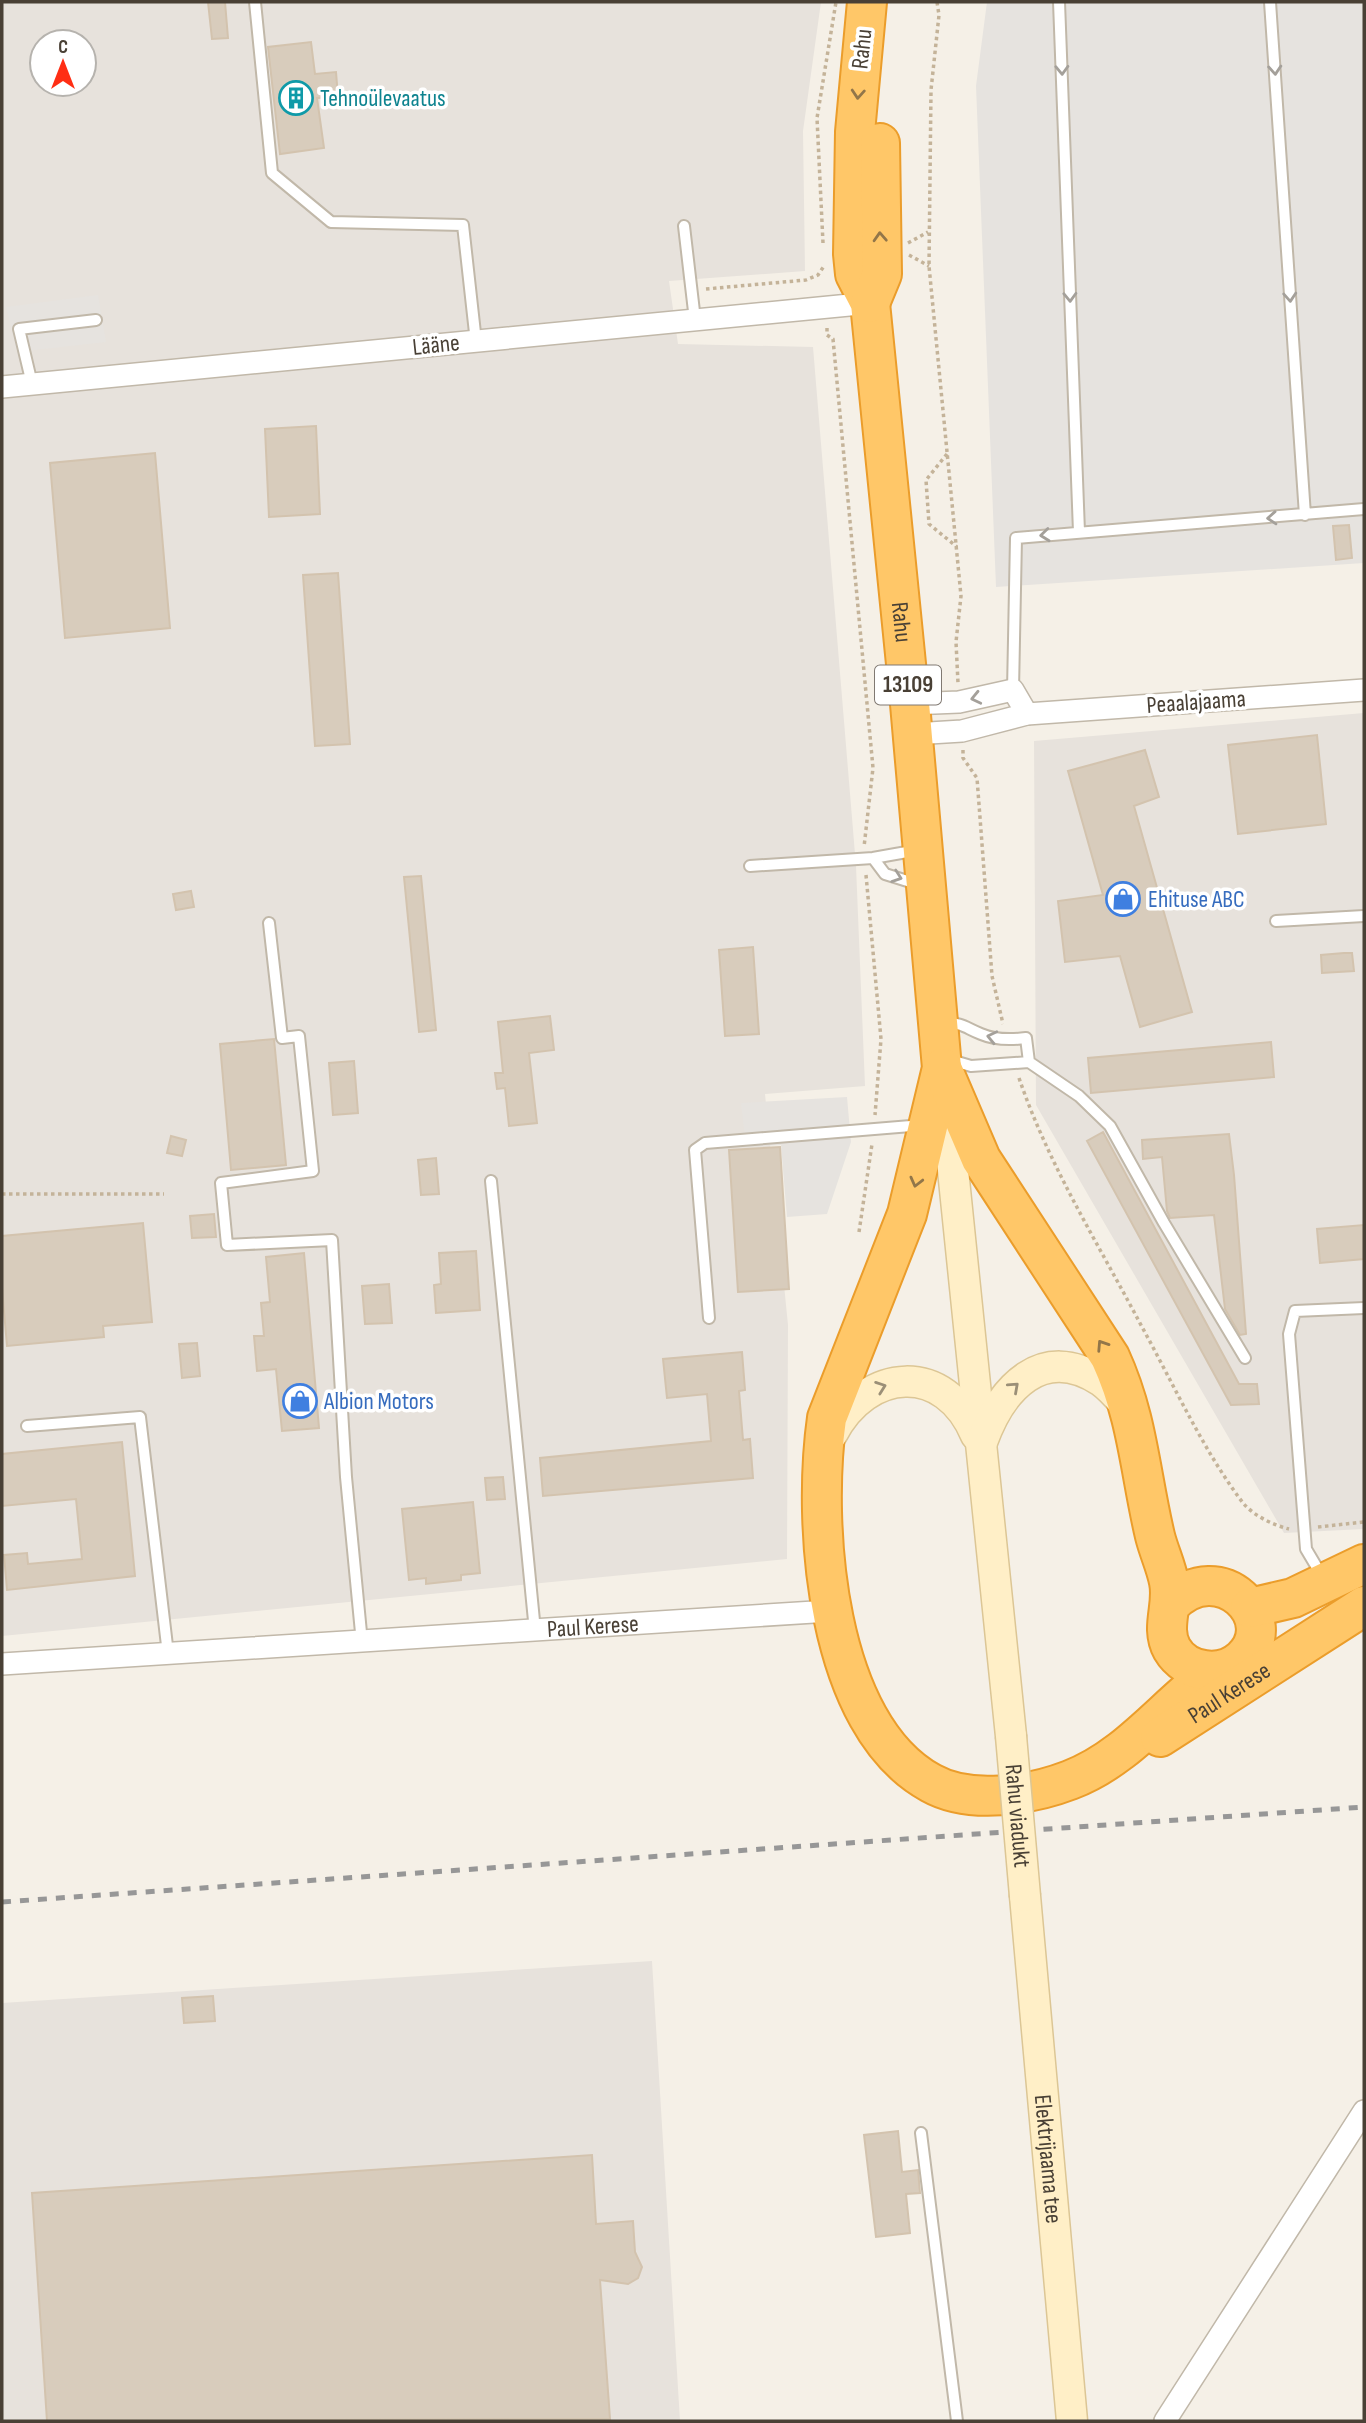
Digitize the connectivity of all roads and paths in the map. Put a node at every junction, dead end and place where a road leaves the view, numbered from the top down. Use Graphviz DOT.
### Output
graph roads {
  1 [pos="255,2"];
  2 [pos="835,2"];
  3 [pos="867,2"];
  4 [pos="894,2"];
  5 [pos="937,2"];
  6 [pos="1059,2"];
  7 [pos="1270,2"];
  8 [pos="684,226"];
  9 [pos="928,232"];
  10 [pos="898,248"];
  11 [pos="908,254"];
  12 [pos="824,266"];
  13 [pos="929,266"];
  14 [pos="692,291"];
  15 [pos="870,303"];
  16 [pos="827,307"];
  17 [pos="96,320"];
  18 [pos="695,320"];
  19 [pos="476,342"];
  20 [pos="32,384"];
  21 [pos="2,387"];
  22 [pos="948,453"];
  23 [pos="1364,509"];
  24 [pos="1305,515"];
  25 [pos="1079,532"];
  26 [pos="957,547"];
  27 [pos="1013,690"];
  28 [pos="1364,690"];
  29 [pos="958,702"];
  30 [pos="1027,714"];
  31 [pos="912,719"];
  32 [pos="962,731"];
  33 [pos="923,849"];
  34 [pos="869,858"];
  35 [pos="750,866"];
  36 [pos="926,887"];
  37 [pos="1364,916"];
  38 [pos="1276,921"];
  39 [pos="269,923"];
  40 [pos="1007,1040"];
  41 [pos="1014,1062"];
  42 [pos="1029,1062"];
  43 [pos="953,1066"];
  44 [pos="928,1125"];
  45 [pos="874,1128"];
  46 [pos="491,1181"];
  47 [pos="2,1194"];
  48 [pos="164,1194"];
  49 [pos="859,1231"];
  50 [pos="1364,1308"];
  51 [pos="709,1318"];
  52 [pos="1245,1358"];
  53 [pos="1128,1408"];
  54 [pos="27,1426"];
  55 [pos="981,1445"];
  56 [pos="822,1453"];
  57 [pos="1143,1463"];
  58 [pos="1364,1522"];
  59 [pos="1303,1528"];
  60 [pos="1364,1564"];
  61 [pos="1325,1582"];
  62 [pos="1364,1589"];
  63 [pos="1235,1597"];
  64 [pos="1364,1606"];
  65 [pos="830,1612"];
  66 [pos="1169,1621"];
  67 [pos="536,1633"];
  68 [pos="362,1643"];
  69 [pos="169,1654"];
  70 [pos="2,1664"];
  71 [pos="1227,1665"];
  72 [pos="1083,1774"];
  73 [pos="1025,1896"];
  74 [pos="1364,2111"];
  75 [pos="921,2133"];
  76 [pos="957,2421"];
  77 [pos="1072,2421"];
  78 [pos="1165,2421"];
  1 -- 19 [label="lane"];
  2 -- 12 [label="path"];
  3 -- 15 [label="highway, Rahu / 13109, one-way"];
  15 -- 4 [label="highway, Rahu / 13109, one-way"];
  5 -- 9 [label="path"];
  6 -- 25 [label="lane, one-way"];
  7 -- 24 [label="lane, one-way"];
  8 -- 14 [label="lane"];
  9 -- 10 [label="path"];
  9 -- 13 [label="path"];
  11 -- 13 [label="path"];
  12 -- 14 [label="path"];
  12 -- 16 [label="path"];
  13 -- 22 [label="path"];
  14 -- 18 [label="lane"];
  15 -- 16 [label="street, Lääne"];
  15 -- 31 [label="highway, Rahu / 13109"];
  16 -- 18 [label="street, Lääne"];
  16 -- 34 [label="path"];
  17 -- 20 [label="lane"];
  18 -- 19 [label="street, Lääne"];
  19 -- 20 [label="street, Lääne"];
  20 -- 21 [label="street, Lääne"];
  22 -- 26 [label="path"];
  22 -- 26 [label="path"];
  23 -- 24 [label="lane"];
  24 -- 25 [label="lane, one-way"];
  25 -- 27 [label="lane, one-way"];
  26 -- 29 [label="path"];
  27 -- 29 [label="street, one-way"];
  27 -- 30 [label="street"];
  28 -- 30 [label="street, Peaalajaama"];
  29 -- 31 [label="street"];
  30 -- 32 [label="street, Peaalajaama"];
  31 -- 32 [label="street, Peaalajaama"];
  31 -- 33 [label="highway, Rahu / 13109"];
  32 -- 40 [label="path"];
  33 -- 34 [label="lane"];
  33 -- 36 [label="highway, Rahu / 13109"];
  34 -- 35 [label="lane"];
  34 -- 36 [label="lane, one-way"];
  34 -- 45 [label="path"];
  36 -- 43 [label="highway, Rahu / 13109"];
  37 -- 38 [label="lane"];
  39 -- 68 [label="lane"];
  40 -- 42 [label="lane"];
  40 -- 43 [label="lane, one-way"];
  41 -- 42 [label="lane"];
  41 -- 43 [label="lane"];
  41 -- 59 [label="path"];
  42 -- 52 [label="lane"];
  43 -- 44 [label="highway"];
  53 -- 43 [label="highway, one-way"];
  43 -- 55 [label="street, 13109"];
  44 -- 45 [label="lane"];
  44 -- 56 [label="highway, one-way"];
  45 -- 49 [label="path"];
  45 -- 51 [label="lane"];
  46 -- 67 [label="lane"];
  47 -- 48 [label="path"];
  50 -- 59 [label="lane"];
  55 -- 53 [label="street, one-way"];
  53 -- 57 [label="highway"];
  54 -- 69 [label="lane"];
  56 -- 55 [label="street, one-way"];
  55 -- 73 [label="street, Rahu viadukt / 13109, bridge"];
  56 -- 65 [label="highway"];
  57 -- 63 [label="highway"];
  57 -- 66 [label="highway"];
  58 -- 59 [label="path"];
  59 -- 61 [label="lane"];
  60 -- 61 [label="highway"];
  61 -- 63 [label="highway"];
  62 -- 71 [label="highway, Paul Kerese"];
  63 -- 66 [label="highway"];
  63 -- 71 [label="highway"];
  64 -- 72 [label="highway, Paul Kerese"];
  65 -- 67 [label="street, Paul Kerese"];
  65 -- 72 [label="highway, Paul Kerese"];
  66 -- 71 [label="highway"];
  66 -- 72 [label="highway, Paul Kerese"];
  67 -- 68 [label="street, Paul Kerese"];
  68 -- 69 [label="street, Paul Kerese"];
  69 -- 70 [label="street, Paul Kerese"];
  71 -- 72 [label="highway, Paul Kerese"];
  73 -- 77 [label="street, Elektrijaama tee / 13109"];
  74 -- 78 [label="street"];
  75 -- 76 [label="lane"];
}
